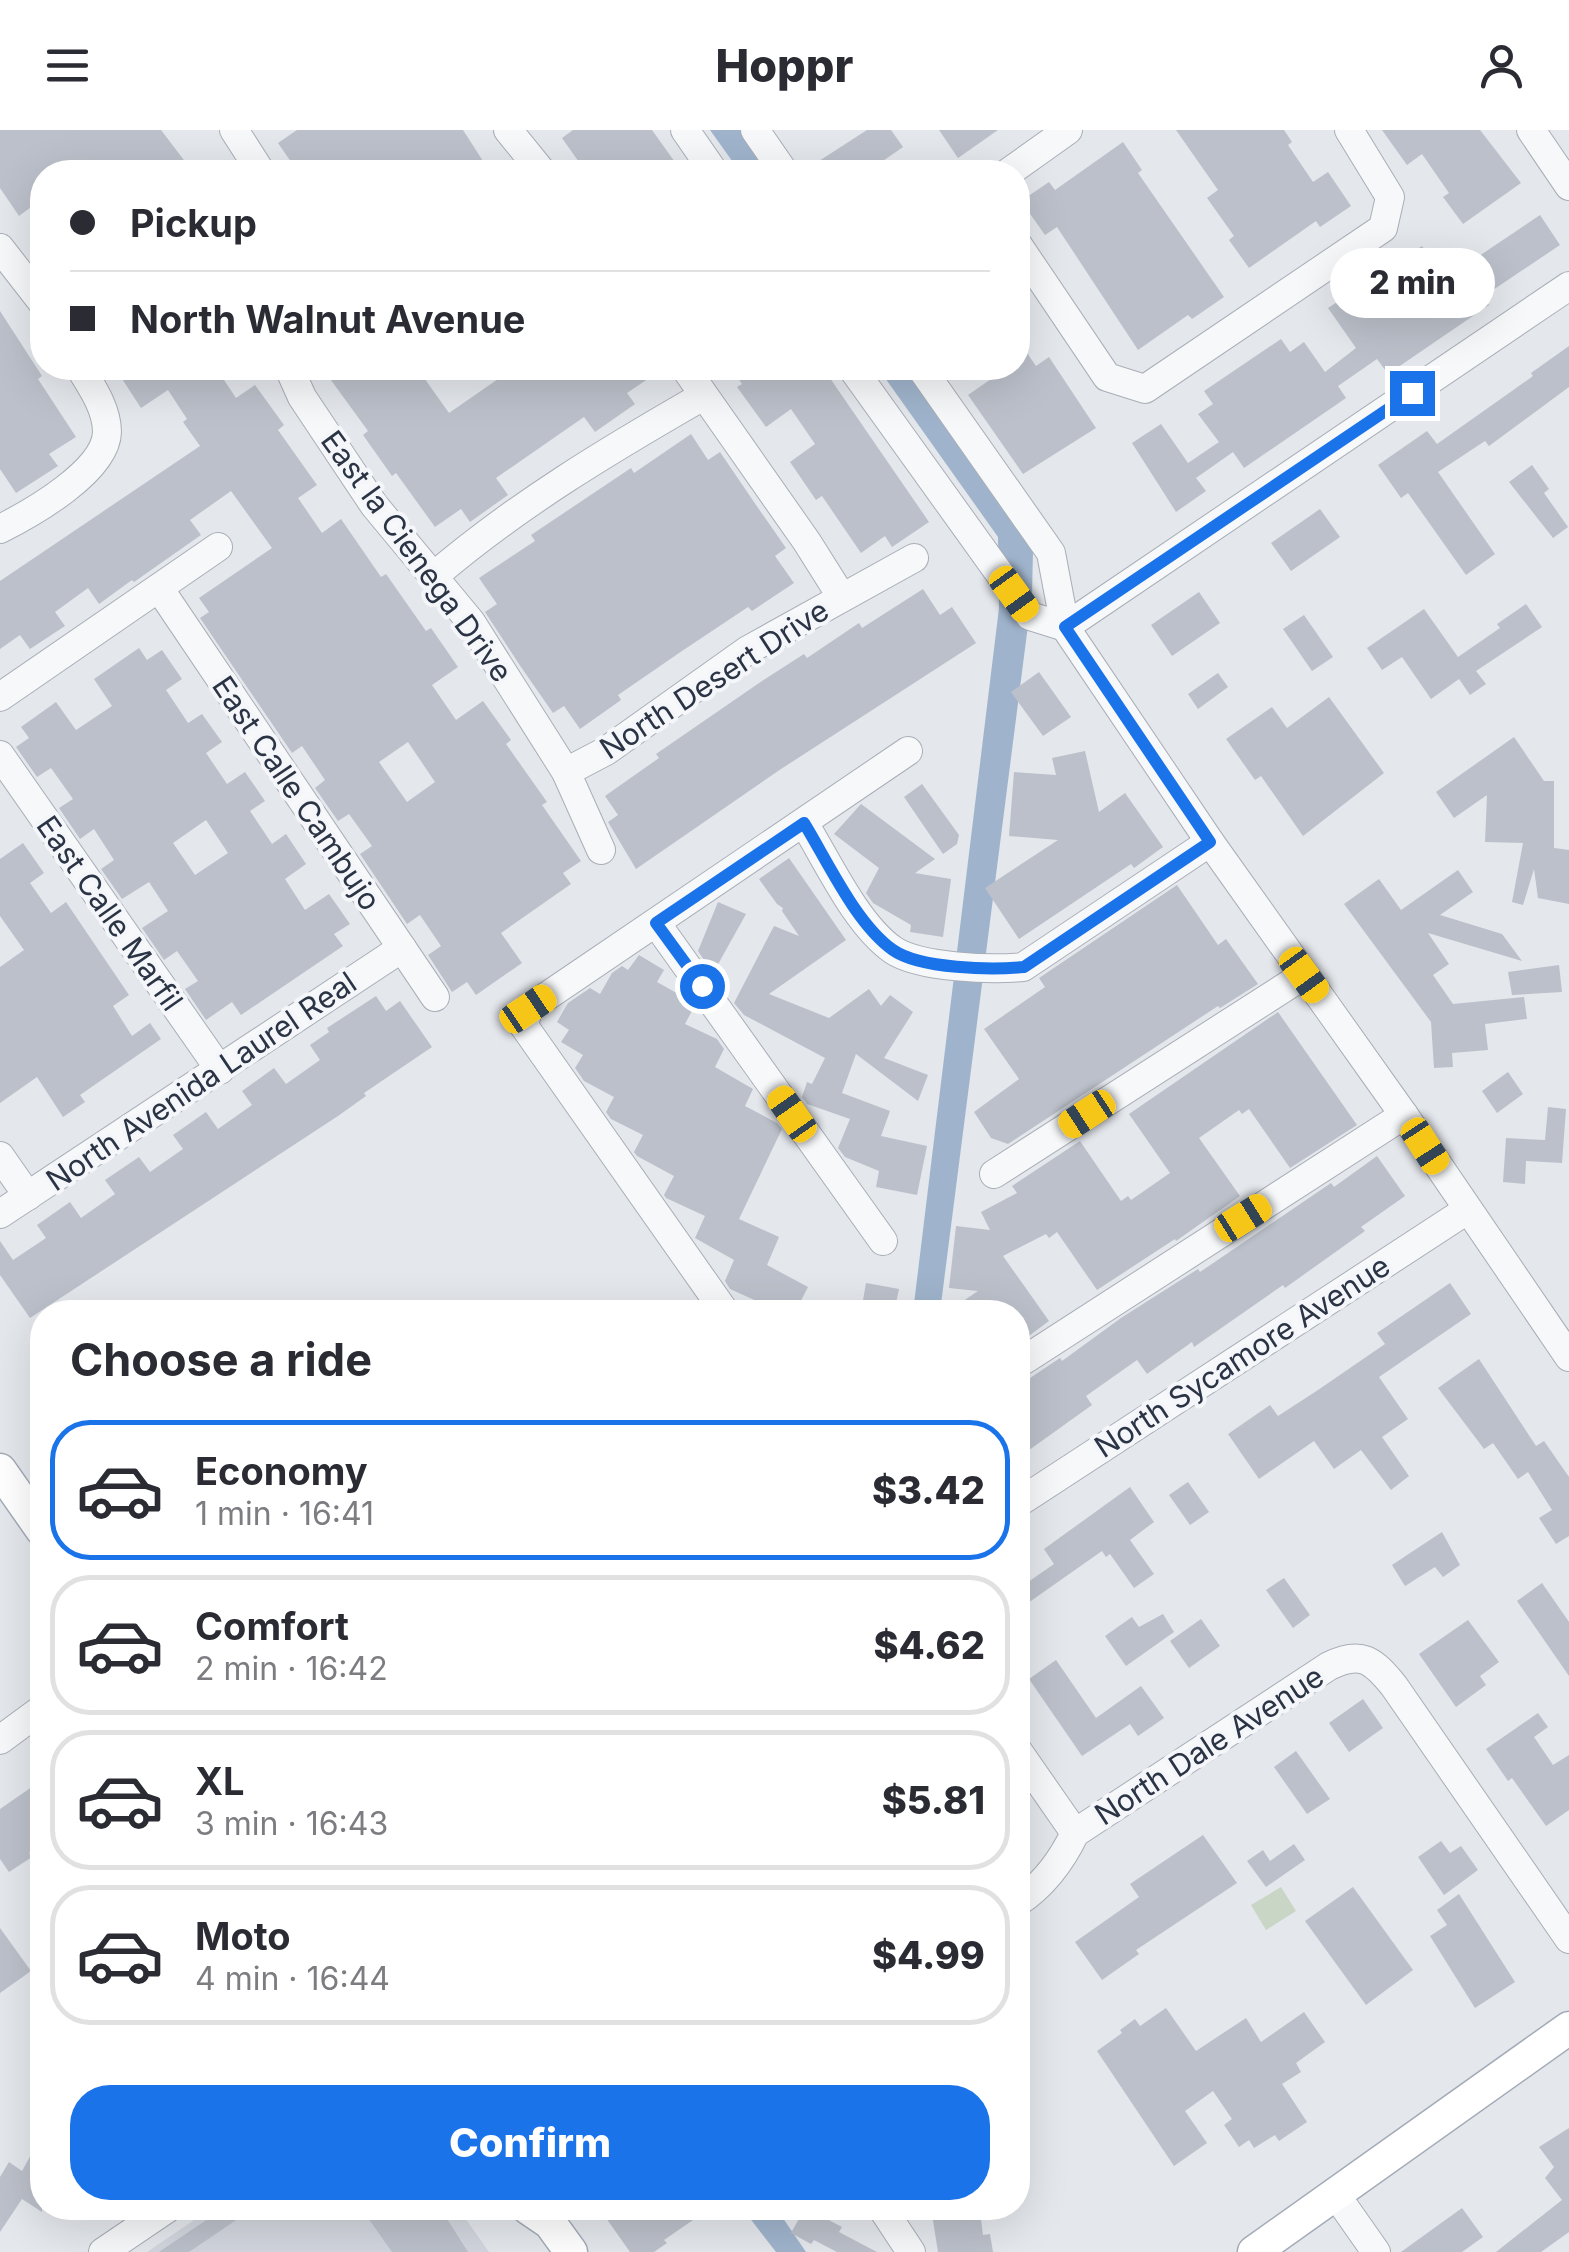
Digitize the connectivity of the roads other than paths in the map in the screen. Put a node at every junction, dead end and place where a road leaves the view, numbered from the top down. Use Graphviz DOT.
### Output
graph roads {
  1 [pos="234,130"];
  2 [pos="508,130"];
  3 [pos="685,130"];
  4 [pos="755,130"];
  5 [pos="1068,130"];
  6 [pos="1349,130"];
  7 [pos="1530,130"];
  8 [pos="1561,155"];
  9 [pos="253,160"];
  10 [pos="532,160"];
  11 [pos="706,160"];
  12 [pos="776,160"];
  13 [pos="1026,160"];
  14 [pos="1569,186"];
  15 [pos="0,248"];
  16 [pos="1030,263"];
  17 [pos="1569,286"];
  18 [pos="30,287"];
  19 [pos="86,380"];
  20 [pos="295,380"];
  21 [pos="693,380"];
  22 [pos="861,380"];
  23 [pos="929,380"];
  24 [pos="703,396"];
  25 [pos="0,530"];
  26 [pos="218,548"];
  27 [pos="914,558"];
  28 [pos="434,576"];
  29 [pos="158,588"];
  30 [pos="841,596"];
  31 [pos="1065,627"];
  32 [pos="0,697"];
  33 [pos="908,751"];
  34 [pos="0,755"];
  35 [pos="566,772"];
  36 [pos="804,823"];
  37 [pos="1210,842"];
  38 [pos="602,850"];
  39 [pos="656,923"];
  40 [pos="402,948"];
  41 [pos="1304,975"];
  42 [pos="435,997"];
  43 [pos="220,1070"];
  44 [pos="1404,1115"];
  45 [pos="0,1156"];
  46 [pos="994,1174"];
  47 [pos="28,1196"];
  48 [pos="1467,1210"];
  49 [pos="0,1214"];
  50 [pos="882,1242"];
  51 [pos="717,1300"];
  52 [pos="1030,1356"];
  53 [pos="1569,1356"];
  54 [pos="0,1470"];
  55 [pos="1030,1495"];
  56 [pos="30,1513"];
  57 [pos="30,1718"];
  58 [pos="0,1740"];
  59 [pos="1030,1768"];
  60 [pos="1076,1832"];
  61 [pos="1030,1893"];
  62 [pos="1569,1939"];
  63 [pos="1569,2028"];
  64 [pos="1336,2195"];
  65 [pos="150,2220"];
  66 [pos="532,2220"];
  67 [pos="545,2220"];
  68 [pos="890,2220"];
  69 [pos="103,2252"];
  70 [pos="546,2252"];
  71 [pos="571,2252"];
  72 [pos="911,2252"];
  73 [pos="1254,2252"];
  74 [pos="1376,2252"];
  1 -- 9 [label="street"];
  2 -- 10 [label="street"];
  3 -- 11 [label="street"];
  4 -- 12 [label="street"];
  5 -- 13 [label="street"];
  6 -- 16 [label="street"];
  7 -- 8 [label="street"];
  8 -- 14 [label="street"];
  15 -- 18 [label="street"];
  17 -- 31 [label="street"];
  19 -- 25 [label="street"];
  20 -- 28 [label="street, East la Cienega Drive"];
  21 -- 24 [label="street"];
  22 -- 31 [label="street"];
  23 -- 31 [label="street"];
  24 -- 28 [label="street"];
  24 -- 30 [label="street"];
  26 -- 29 [label="street"];
  27 -- 30 [label="street, North Desert Drive"];
  28 -- 35 [label="street, East la Cienega Drive"];
  29 -- 32 [label="street"];
  29 -- 40 [label="street, East Calle Cambujo"];
  30 -- 35 [label="street, North Desert Drive"];
  31 -- 37 [label="street"];
  33 -- 36 [label="street"];
  34 -- 43 [label="street, East Calle Marfil"];
  35 -- 38 [label="street, East la Cienega Drive"];
  36 -- 37 [label="street"];
  36 -- 39 [label="street"];
  37 -- 41 [label="street"];
  39 -- 50 [label="street"];
  39 -- 51 [label="street"];
  40 -- 42 [label="street, East Calle Cambujo"];
  40 -- 43 [label="street, North Avenida Laurel Real"];
  41 -- 44 [label="street"];
  41 -- 46 [label="street"];
  43 -- 47 [label="street, North Avenida Laurel Real"];
  44 -- 48 [label="street"];
  44 -- 52 [label="street"];
  45 -- 47 [label="street"];
  47 -- 49 [label="street, North Avenida Laurel Real"];
  48 -- 53 [label="street"];
  48 -- 55 [label="street, North Sycamore Avenue"];
  54 -- 56 [label="main road"];
  57 -- 58 [label="street"];
  59 -- 60 [label="street"];
  60 -- 61 [label="street, North Dale Avenue"];
  60 -- 62 [label="street, North Dale Avenue"];
  63 -- 64 [label="main road"];
  64 -- 73 [label="main road"];
  64 -- 74 [label="street"];
  65 -- 69 [label="street"];
  66 -- 70 [label="main road"];
  67 -- 71 [label="main road"];
  68 -- 72 [label="street"];
}
